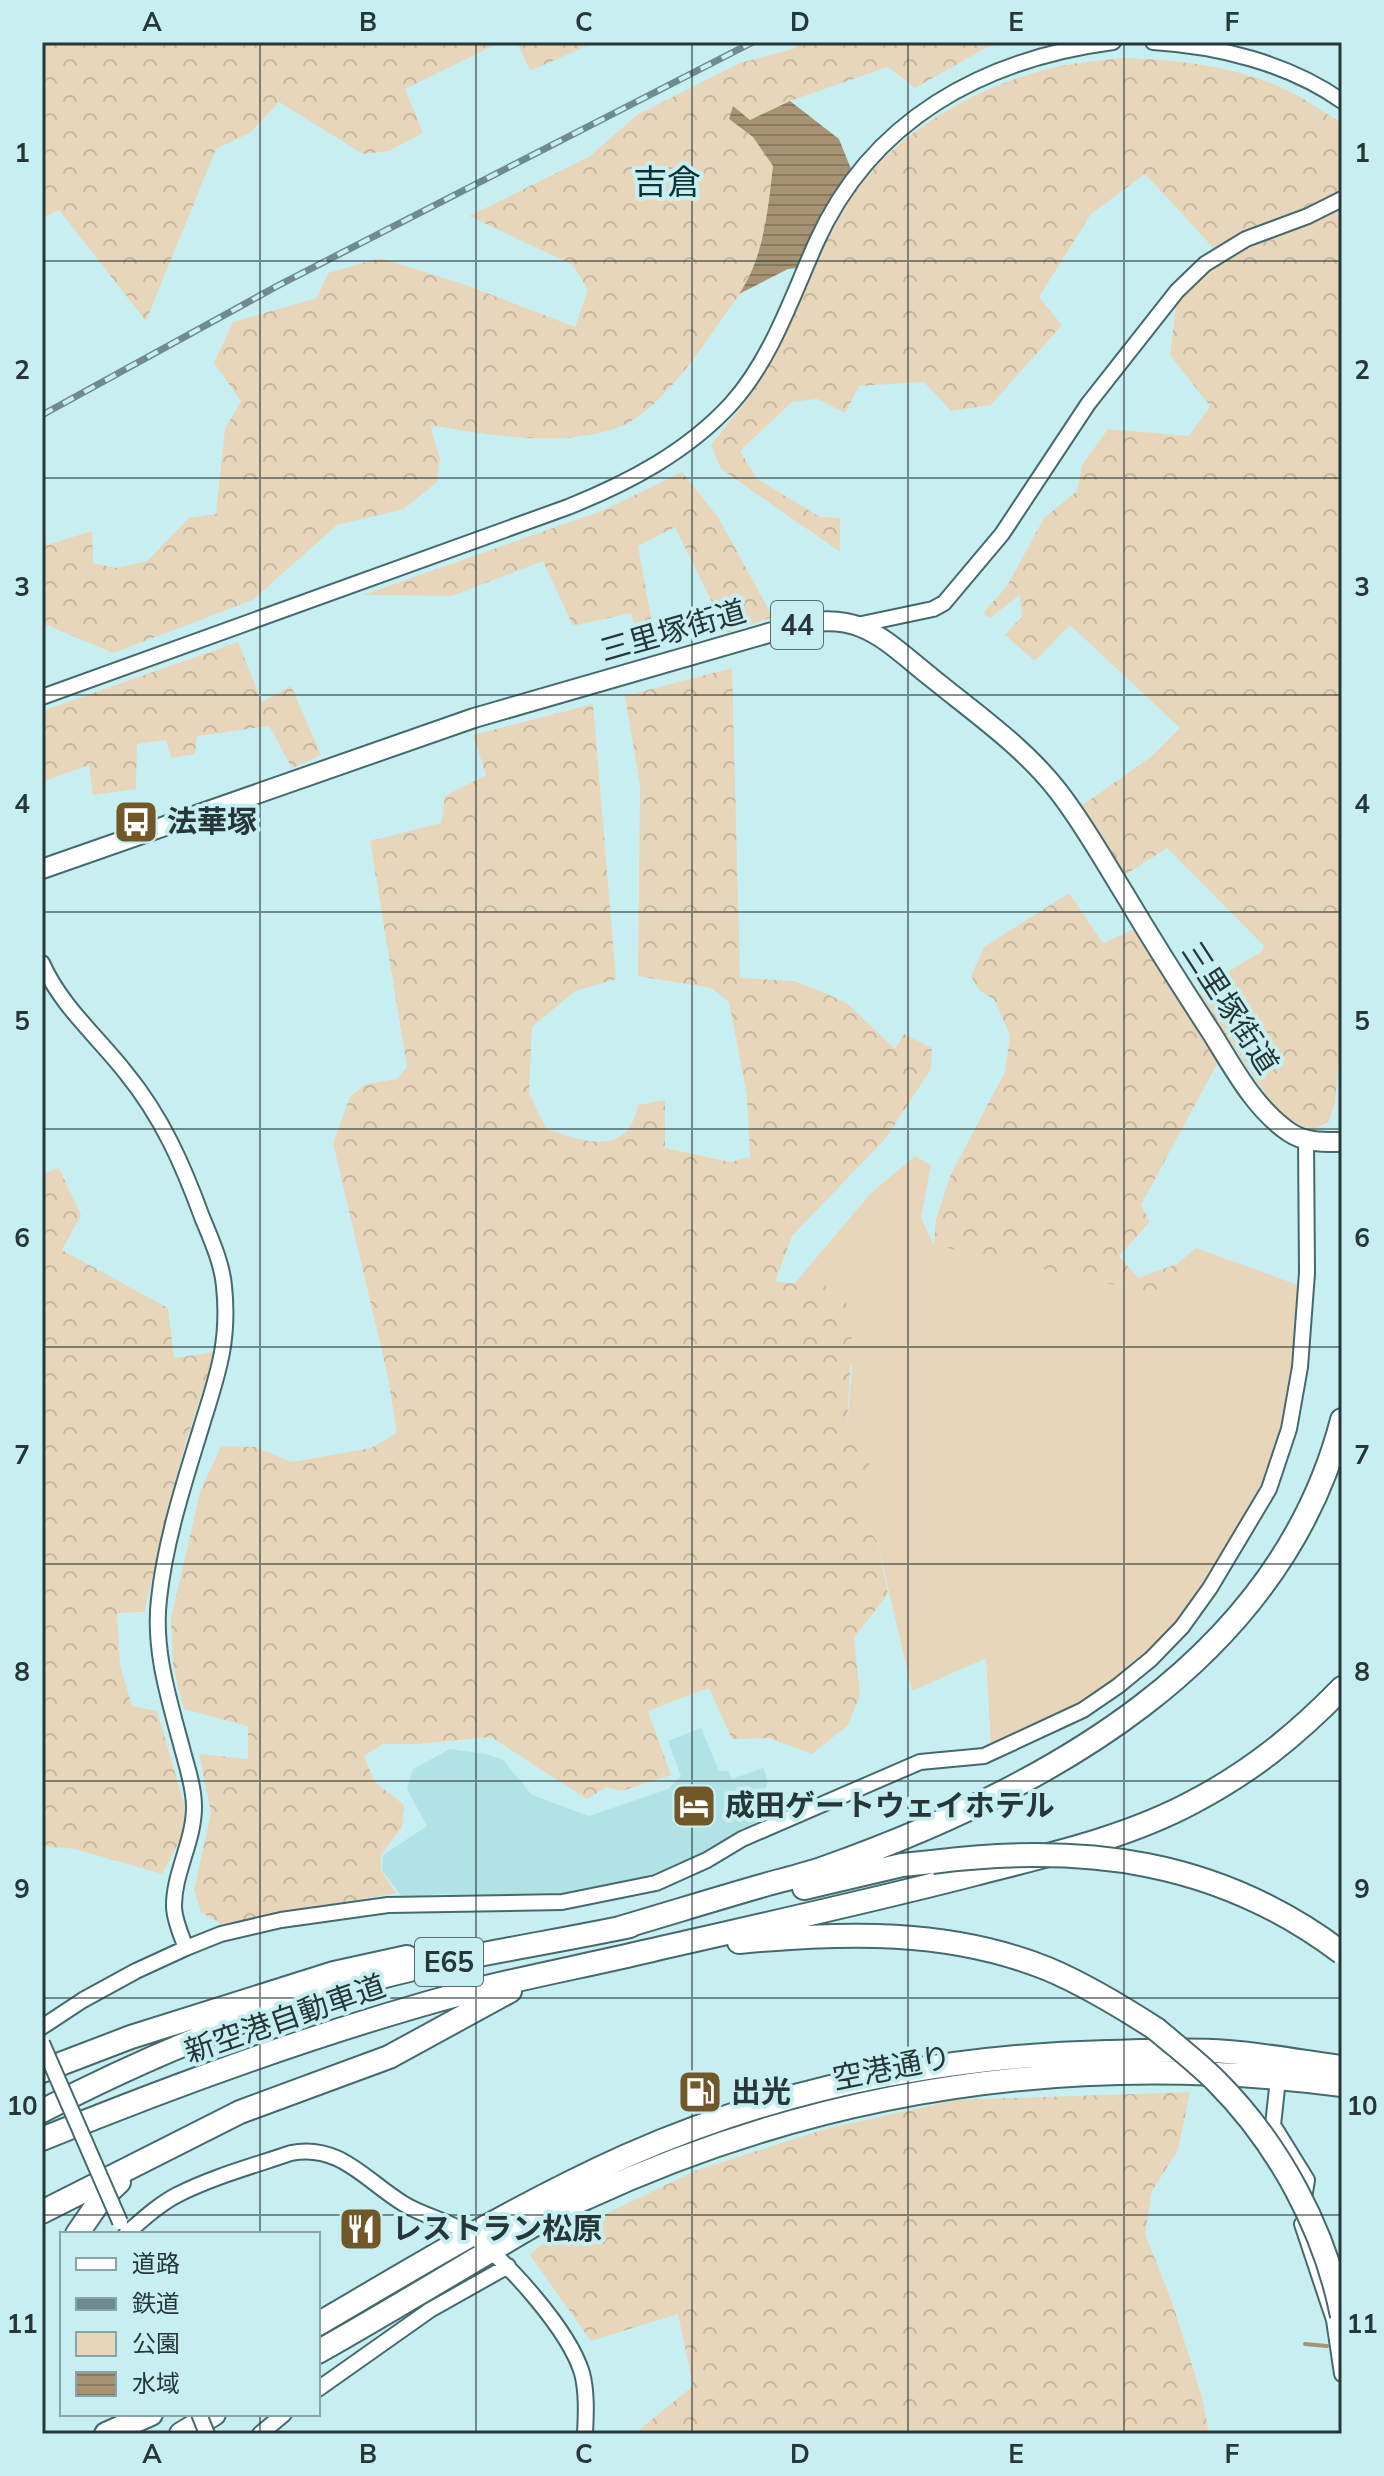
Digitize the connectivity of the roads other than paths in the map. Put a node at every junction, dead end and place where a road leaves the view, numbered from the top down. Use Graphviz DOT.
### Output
graph roads {
  1 [pos="1113,42"];
  2 [pos="1153,42"];
  3 [pos="1342,101"];
  4 [pos="1342,199"];
  5 [pos="857,625"];
  6 [pos="42,697"];
  7 [pos="42,869"];
  8 [pos="44,973"];
  9 [pos="1312,1141"];
  10 [pos="1342,1142"];
  11 [pos="1342,1420"];
  12 [pos="1342,1688"];
  13 [pos="616,1929"];
  14 [pos="526,1947"];
  15 [pos="186,1948"];
  16 [pos="646,1952"];
  17 [pos="1342,1953"];
  18 [pos="571,1968"];
  19 [pos="42,2027"];
  20 [pos="42,2043"];
  21 [pos="1342,2067"];
  22 [pos="42,2071"];
  23 [pos="1278,2079"];
  24 [pos="1342,2085"];
  25 [pos="42,2111"];
  26 [pos="42,2139"];
  27 [pos="153,2158"];
  28 [pos="42,2212"];
  29 [pos="420,2212"];
  30 [pos="124,2230"];
  31 [pos="78,2232"];
  32 [pos="470,2235"];
  33 [pos="489,2251"];
  34 [pos="438,2254"];
  35 [pos="508,2266"];
  36 [pos="1339,2319"];
  37 [pos="320,2323"];
  38 [pos="320,2351"];
  39 [pos="1342,2374"];
  40 [pos="320,2388"];
  41 [pos="146,2416"];
  42 [pos="211,2416"];
  43 [pos="282,2416"];
  44 [pos="106,2434"];
  45 [pos="181,2434"];
  46 [pos="260,2434"];
  47 [pos="585,2434"];
  1 -- 6 [label="street"];
  2 -- 3 [label="street"];
  4 -- 5 [label="street"];
  5 -- 7 [label="main road, 三里塚街道 / 44"];
  5 -- 9 [label="main road, 三里塚街道 / 44"];
  8 -- 15 [label="street"];
  9 -- 10 [label="main road"];
  9 -- 15 [label="street"];
  11 -- 13 [label="highway"];
  12 -- 16 [label="highway"];
  13 -- 14 [label="highway, 新空港自動車道 / E65"];
  13 -- 17 [label="highway, bridge"];
  14 -- 22 [label="highway"];
  14 -- 25 [label="highway, 新空港自動車道 / E65"];
  15 -- 19 [label="street"];
  16 -- 18 [label="highway, 新空港自動車道 / E65"];
  16 -- 36 [label="highway, bridge"];
  18 -- 26 [label="highway, 新空港自動車道 / E65"];
  18 -- 27 [label="highway"];
  20 -- 30 [label="street, bridge"];
  21 -- 32 [label="highway, 空港通り"];
  23 -- 24 [label="highway, 空港通り"];
  23 -- 33 [label="highway, 空港通り"];
  23 -- 36 [label="street"];
  27 -- 28 [label="highway"];
  27 -- 31 [label="highway"];
  29 -- 30 [label="street"];
  29 -- 32 [label="street"];
  29 -- 34 [label="street"];
  32 -- 33 [label="street"];
  32 -- 34 [label="highway, 空港通り"];
  33 -- 35 [label="street"];
  33 -- 38 [label="highway, 空港通り"];
  34 -- 37 [label="highway, 空港通り"];
  35 -- 40 [label="street"];
  35 -- 47 [label="street"];
  36 -- 39 [label="street"];
  41 -- 44 [label="highway"];
  42 -- 45 [label="highway"];
  43 -- 46 [label="street"];
}
